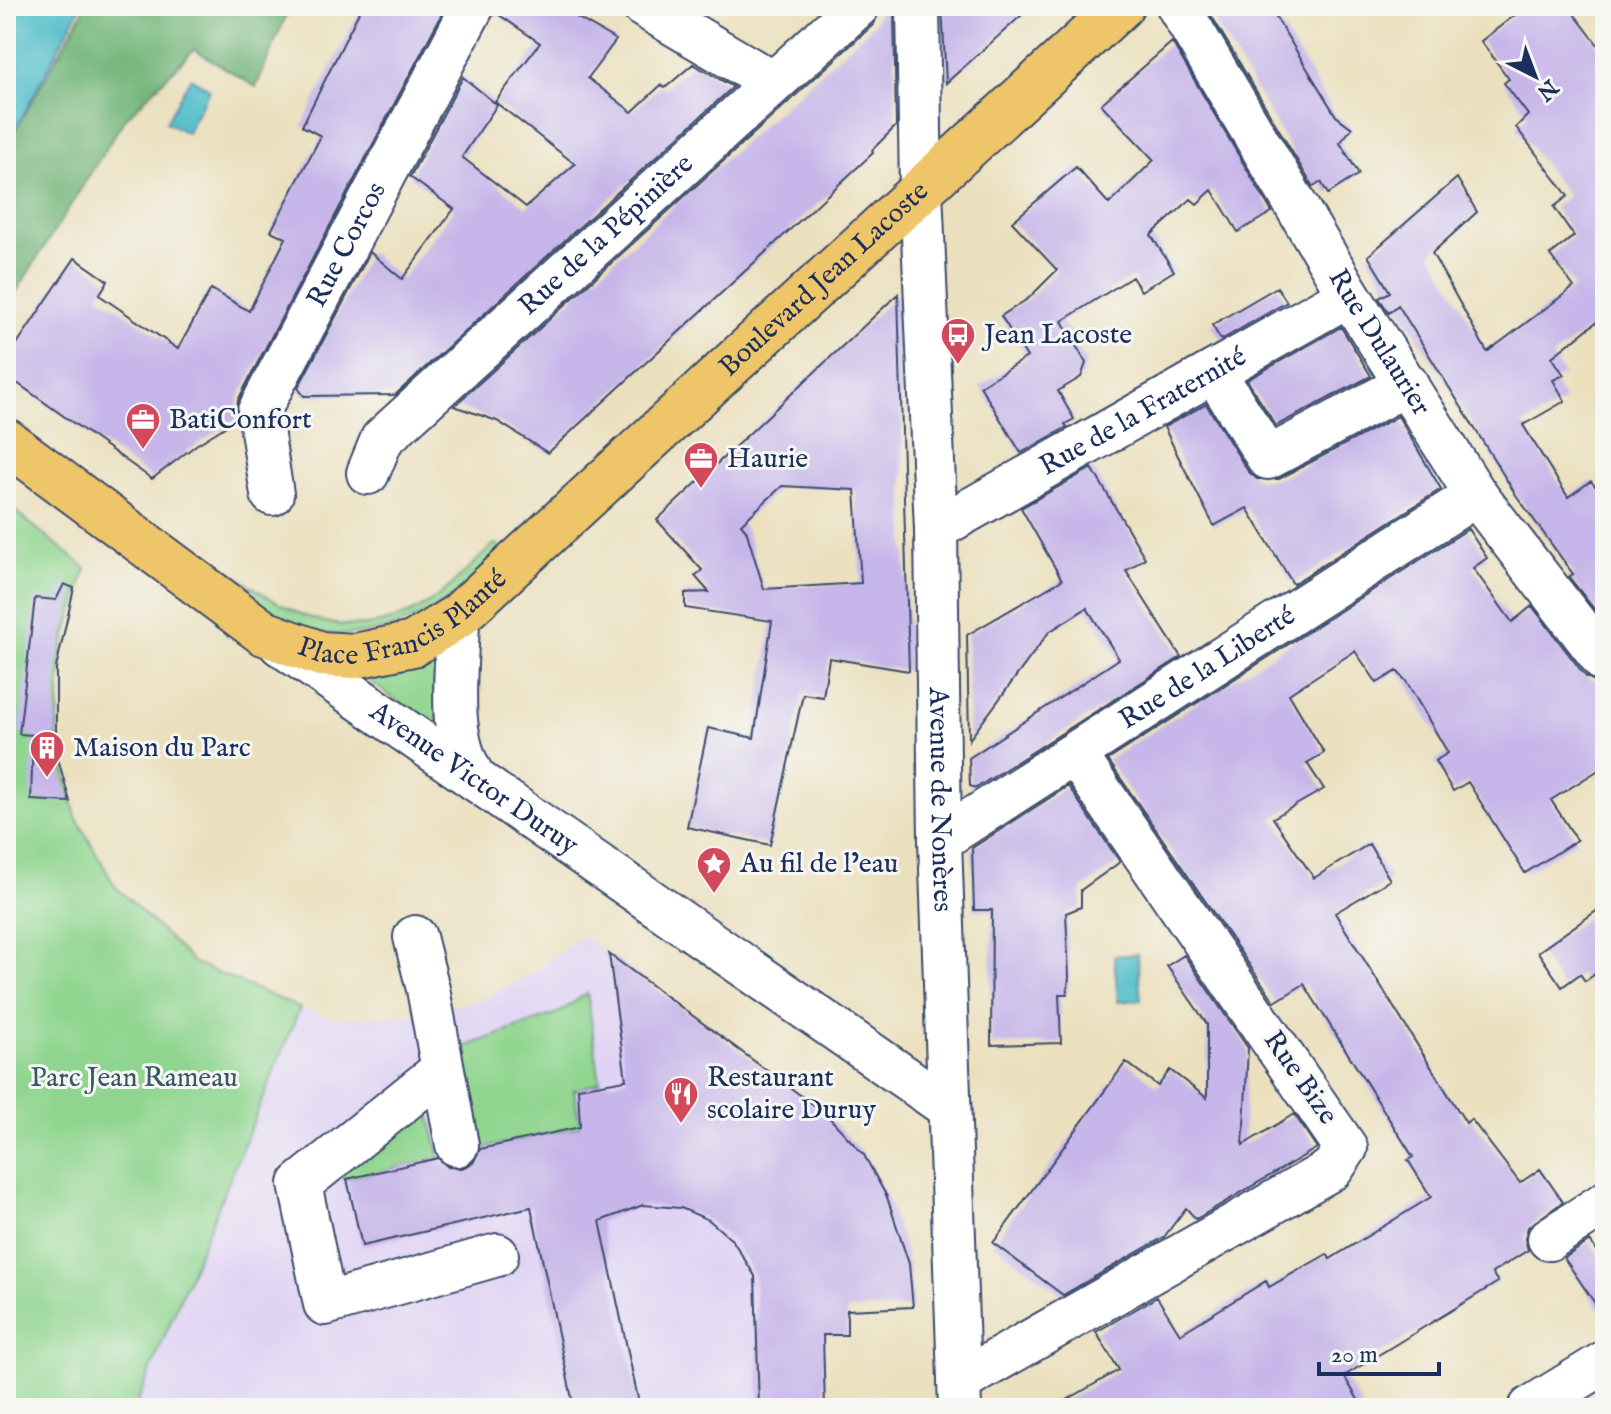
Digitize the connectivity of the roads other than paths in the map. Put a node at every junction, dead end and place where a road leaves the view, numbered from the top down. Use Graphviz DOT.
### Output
graph roads {
  1 [pos="473,6"];
  2 [pos="643,6"];
  3 [pos="858,6"];
  4 [pos="918,6"];
  5 [pos="1121,6"];
  6 [pos="1178,6"];
  7 [pos="772,82"];
  8 [pos="921,190"];
  9 [pos="1349,295"];
  10 [pos="1214,372"];
  11 [pos="1407,384"];
  12 [pos="6,441"];
  13 [pos="368,473"];
  14 [pos="272,494"];
  15 [pos="1476,495"];
  16 [pos="936,529"];
  17 [pos="528,550"];
  18 [pos="458,616"];
  19 [pos="264,633"];
  20 [pos="1605,662"];
  21 [pos="1075,754"];
  22 [pos="476,780"];
  23 [pos="940,840"];
  24 [pos="415,937"];
  25 [pos="442,1070"];
  26 [pos="949,1108"];
  27 [pos="457,1145"];
  28 [pos="1605,1203"];
  29 [pos="1549,1239"];
  30 [pos="497,1255"];
  31 [pos="1605,1362"];
  32 [pos="959,1395"];
  33 [pos="1530,1408"];
  1 -- 14 [label="street, Rue Corcos"];
  2 -- 7 [label="street"];
  3 -- 7 [label="street, Rue de la Pépinière"];
  4 -- 8 [label="street, Avenue de Nonères"];
  5 -- 8 [label="main road, Boulevard Jean Lacoste"];
  6 -- 9 [label="street, Rue Dulaurier"];
  7 -- 13 [label="street, Rue de la Pépinière"];
  8 -- 16 [label="street, Avenue de Nonères"];
  8 -- 17 [label="main road, Boulevard Jean Lacoste"];
  9 -- 10 [label="street, Rue de la Fraternité"];
  9 -- 11 [label="street, Rue Dulaurier"];
  10 -- 11 [label="street"];
  10 -- 16 [label="street, Rue de la Fraternité"];
  11 -- 15 [label="street, Rue Dulaurier"];
  12 -- 19 [label="main road, Avenue Victor Duruy"];
  15 -- 20 [label="street, Rue Dulaurier"];
  15 -- 21 [label="street, Rue de la Liberté"];
  16 -- 23 [label="street, Avenue de Nonères"];
  17 -- 18 [label="main road, Place Francis Planté"];
  18 -- 19 [label="main road, Place Francis Planté"];
  18 -- 22 [label="street"];
  19 -- 22 [label="street, Avenue Victor Duruy"];
  21 -- 23 [label="street, Rue de la Liberté"];
  21 -- 32 [label="street, Rue Bize"];
  22 -- 26 [label="street, Avenue Victor Duruy"];
  23 -- 26 [label="street, Avenue de Nonères"];
  24 -- 25 [label="street"];
  25 -- 27 [label="street"];
  25 -- 30 [label="street"];
  26 -- 32 [label="street, Avenue de Nonères"];
  28 -- 29 [label="street"];
  31 -- 33 [label="street"];
}
